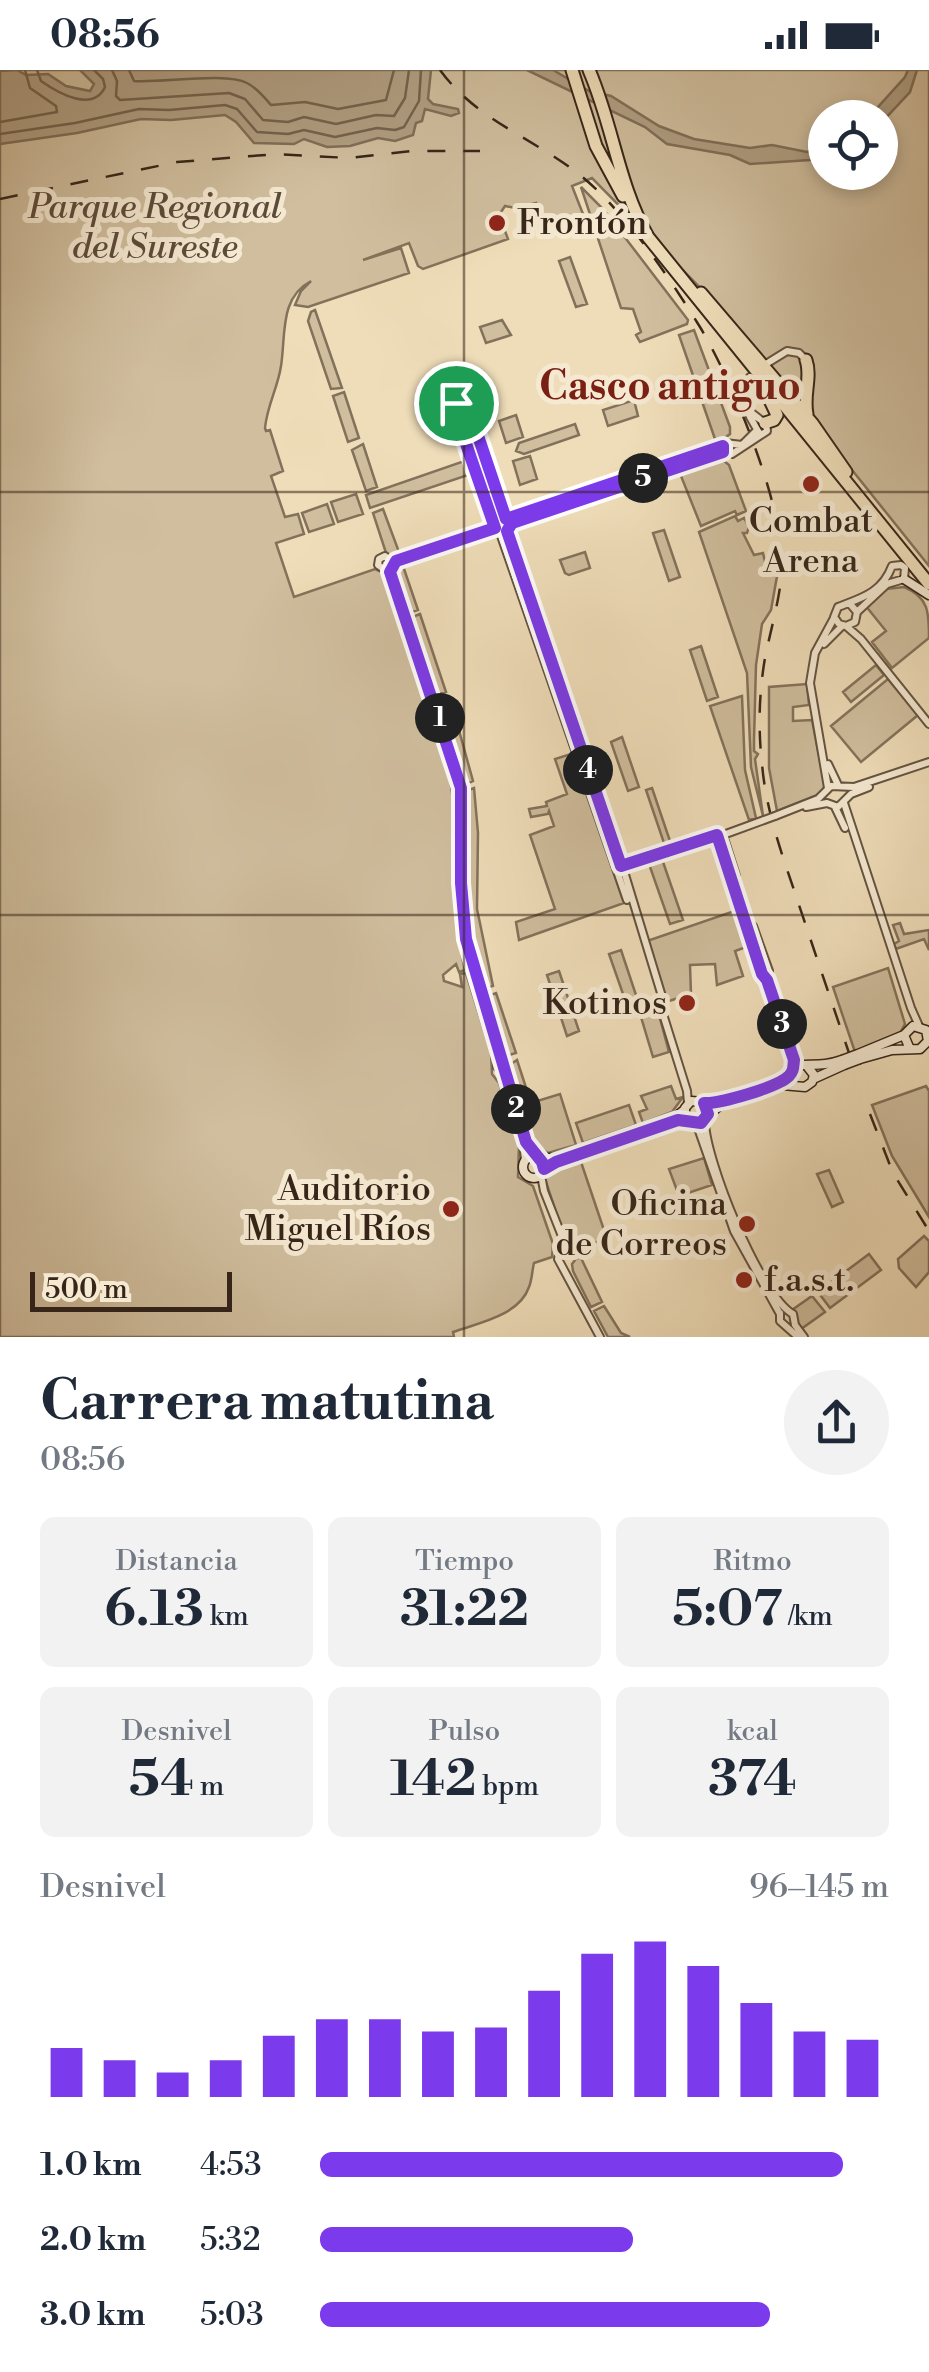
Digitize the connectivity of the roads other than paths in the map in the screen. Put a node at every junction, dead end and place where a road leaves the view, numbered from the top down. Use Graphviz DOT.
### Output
graph roads {
  1 [pos="572,70"];
  2 [pos="590,70"];
  3 [pos="597,70"];
  4 [pos="616,143"];
  5 [pos="638,221"];
  6 [pos="701,293"];
  7 [pos="730,340"];
  8 [pos="806,360"];
  9 [pos="766,364"];
  10 [pos="750,377"];
  11 [pos="774,377"];
  12 [pos="812,423"];
  13 [pos="760,427"];
  14 [pos="487,461"];
  15 [pos="473,465"];
  16 [pos="846,472"];
  17 [pos="501,524"];
  18 [pos="929,574"];
  19 [pos="896,578"];
  20 [pos="929,584"];
  21 [pos="929,595"];
  22 [pos="851,605"];
  23 [pos="857,612"];
  24 [pos="834,617"];
  25 [pos="855,622"];
  26 [pos="844,626"];
  27 [pos="929,721"];
  28 [pos="929,764"];
  29 [pos="841,786"];
  30 [pos="826,791"];
  31 [pos="846,800"];
  32 [pos="831,805"];
  33 [pos="790,811"];
  34 [pos="720,837"];
  35 [pos="620,870"];
  36 [pos="766,973"];
  37 [pos="917,1029"];
  38 [pos="928,1040"];
  39 [pos="909,1047"];
  40 [pos="859,1057"];
  41 [pos="843,1062"];
  42 [pos="501,1064"];
  43 [pos="806,1065"];
  44 [pos="792,1071"];
  45 [pos="813,1079"];
  46 [pos="796,1086"];
  47 [pos="692,1110"];
  48 [pos="706,1118"];
  49 [pos="539,1158"];
  50 [pos="525,1161"];
  51 [pos="539,1174"];
  52 [pos="563,1249"];
  53 [pos="568,1260"];
  54 [pos="783,1312"];
  55 [pos="790,1322"];
  56 [pos="602,1337"];
  57 [pos="801,1337"];
  1 -- 5 [label="highway"];
  2 -- 4 [label="highway"];
  3 -- 4 [label="highway"];
  4 -- 5 [label="highway"];
  4 -- 6 [label="highway"];
  5 -- 7 [label="highway"];
  6 -- 11 [label="highway"];
  6 -- 16 [label="highway"];
  7 -- 13 [label="highway"];
  7 -- 20 [label="highway"];
  8 -- 9 [label="street"];
  8 -- 11 [label="highway"];
  8 -- 12 [label="highway"];
  10 -- 13 [label="street"];
  11 -- 12 [label="highway"];
  12 -- 16 [label="highway"];
  13 -- 17 [label="street"];
  14 -- 15 [label="street"];
  14 -- 15 [label="street"];
  14 -- 15 [label="street"];
  14 -- 17 [label="street"];
  15 -- 17 [label="street"];
  16 -- 18 [label="highway"];
  17 -- 35 [label="street"];
  17 -- 42 [label="street"];
  19 -- 21 [label="main road"];
  19 -- 22 [label="street"];
  19 -- 23 [label="street"];
  22 -- 23 [label="street"];
  22 -- 24 [label="street"];
  23 -- 25 [label="street"];
  24 -- 26 [label="street"];
  24 -- 30 [label="street"];
  25 -- 26 [label="street"];
  25 -- 27 [label="street"];
  26 -- 27 [label="street"];
  26 -- 29 [label="street"];
  28 -- 29 [label="street"];
  28 -- 31 [label="street"];
  29 -- 30 [label="street"];
  29 -- 31 [label="street"];
  30 -- 32 [label="street"];
  30 -- 33 [label="street"];
  31 -- 32 [label="street"];
  31 -- 37 [label="street"];
  32 -- 33 [label="street"];
  32 -- 37 [label="street"];
  33 -- 34 [label="street, bridge"];
  34 -- 35 [label="street"];
  34 -- 36 [label="street"];
  35 -- 47 [label="street"];
  36 -- 43 [label="street"];
  36 -- 44 [label="street"];
  37 -- 38 [label="main road"];
  37 -- 39 [label="main road"];
  37 -- 40 [label="main road"];
  38 -- 39 [label="main road"];
  39 -- 40 [label="main road"];
  40 -- 41 [label="main road, bridge"];
  41 -- 43 [label="main road"];
  41 -- 45 [label="main road"];
  42 -- 49 [label="street"];
  42 -- 50 [label="street"];
  43 -- 44 [label="main road"];
  43 -- 45 [label="main road"];
  44 -- 46 [label="main road"];
  44 -- 47 [label="main road"];
  45 -- 46 [label="main road"];
  46 -- 48 [label="main road"];
  47 -- 48 [label="main road"];
  47 -- 48 [label="main road"];
  47 -- 49 [label="main road"];
  47 -- 51 [label="main road"];
  47 -- 54 [label="street"];
  48 -- 54 [label="street"];
  49 -- 50 [label="main road"];
  49 -- 51 [label="main road"];
  50 -- 51 [label="main road"];
  51 -- 52 [label="street"];
  52 -- 53 [label="street"];
  52 -- 53 [label="street"];
  53 -- 56 [label="street"];
  54 -- 55 [label="street"];
  54 -- 55 [label="street"];
  55 -- 57 [label="street"];
}
